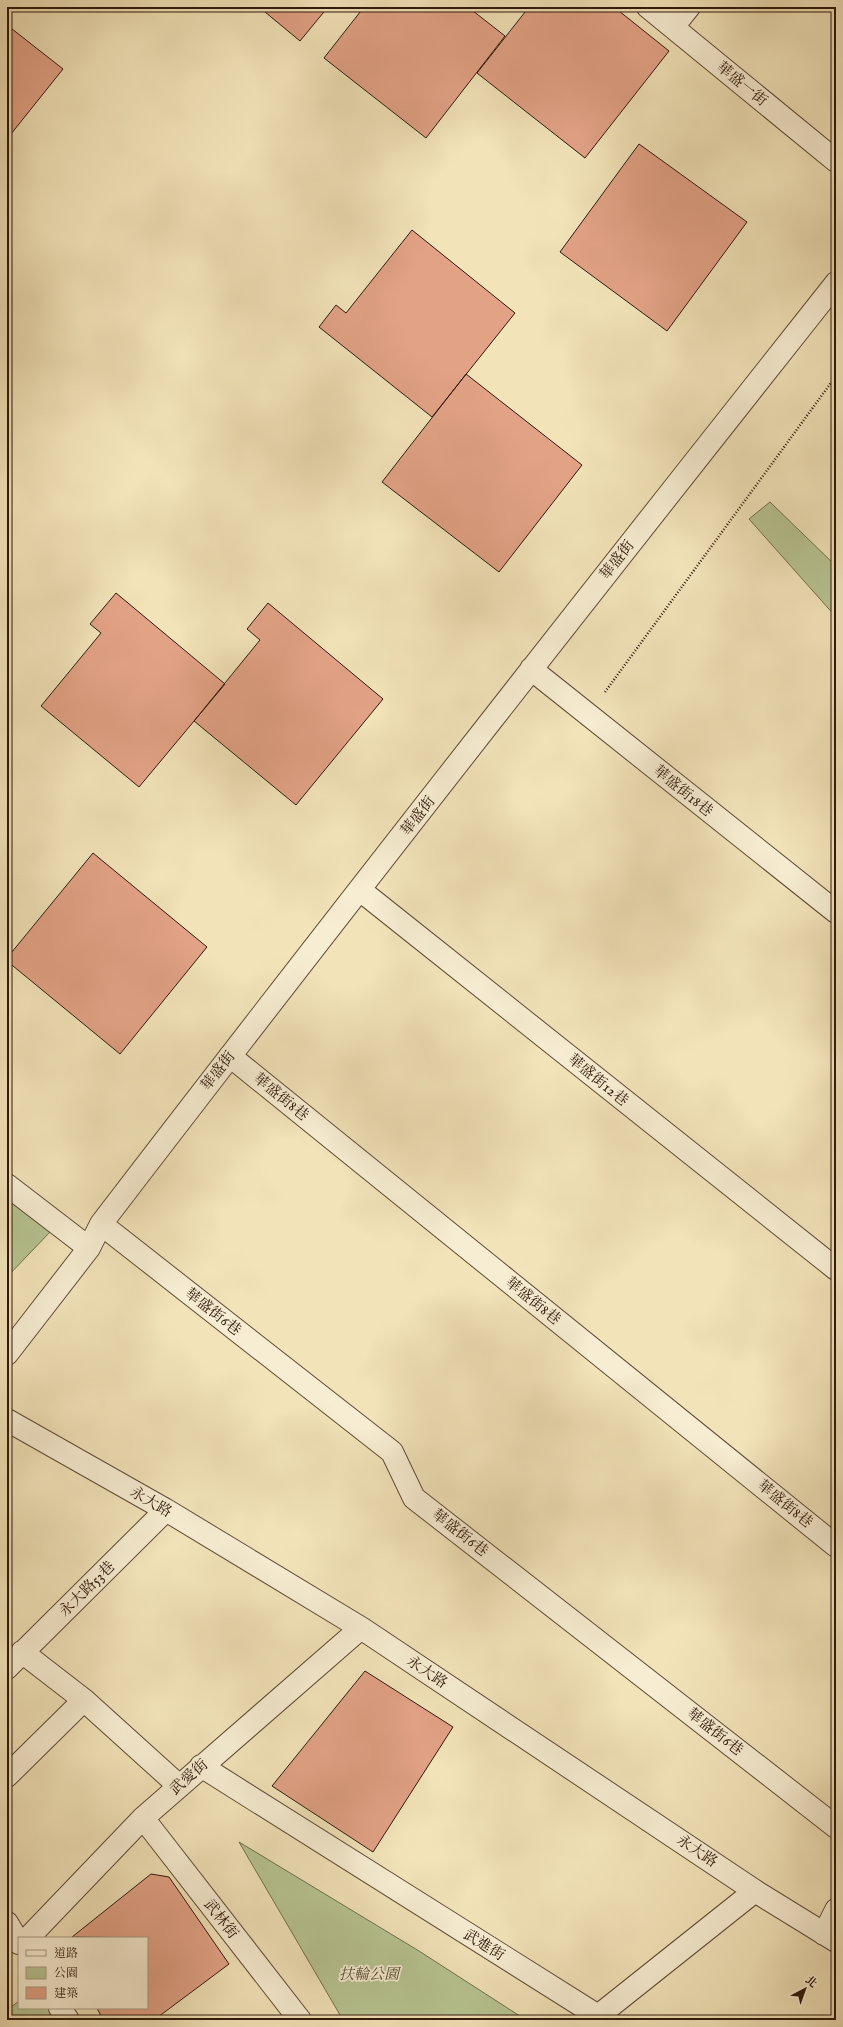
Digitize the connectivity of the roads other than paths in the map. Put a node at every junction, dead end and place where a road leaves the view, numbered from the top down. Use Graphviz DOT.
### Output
graph roads {
  1 [pos="648,7"];
  2 [pos="689,7"];
  3 [pos="673,27"];
  4 [pos="836,161"];
  5 [pos="836,283"];
  6 [pos="531,669"];
  7 [pos="360,890"];
  8 [pos="836,912"];
  9 [pos="230,1056"];
  10 [pos="7,1185"];
  11 [pos="101,1224"];
  12 [pos="89,1248"];
  13 [pos="836,1269"];
  14 [pos="7,1354"];
  15 [pos="7,1420"];
  16 [pos="166,1510"];
  17 [pos="836,1546"];
  18 [pos="361,1628"];
  19 [pos="22,1652"];
  20 [pos="7,1668"];
  21 [pos="84,1700"];
  22 [pos="201,1766"];
  23 [pos="7,1776"];
  24 [pos="178,1785"];
  25 [pos="143,1818"];
  26 [pos="836,1827"];
  27 [pos="755,1891"];
  28 [pos="836,1910"];
  29 [pos="7,1923"];
  30 [pos="29,1937"];
  31 [pos="830,1937"];
  32 [pos="18,1940"];
  33 [pos="18,1948"];
  34 [pos="7,1955"];
  35 [pos="61,2009"];
  36 [pos="597,2018"];
  37 [pos="68,2020"];
  38 [pos="300,2020"];
  1 -- 3 [label="street, 華盛一街"];
  2 -- 3 [label="street"];
  3 -- 4 [label="street, 華盛一街"];
  5 -- 6 [label="street, 華盛街"];
  6 -- 7 [label="street, 華盛街"];
  6 -- 8 [label="street, 華盛街18巷"];
  7 -- 9 [label="street, 華盛街"];
  7 -- 13 [label="street, 華盛街12巷"];
  9 -- 11 [label="street, 華盛街"];
  9 -- 17 [label="street, 華盛街8巷"];
  10 -- 12 [label="street"];
  11 -- 12 [label="street, 華盛街"];
  11 -- 26 [label="street, 華盛街6巷"];
  12 -- 14 [label="street, 華盛街"];
  15 -- 16 [label="street, 永大路"];
  16 -- 18 [label="street, 永大路"];
  16 -- 19 [label="street, 永大路53巷"];
  18 -- 22 [label="street, 武愛街"];
  18 -- 27 [label="street, 永大路"];
  19 -- 20 [label="street, 永大路53巷"];
  19 -- 21 [label="street"];
  21 -- 23 [label="street"];
  21 -- 24 [label="street"];
  22 -- 24 [label="street, 武愛街"];
  22 -- 36 [label="street, 武進街"];
  24 -- 25 [label="street, 武愛街"];
  25 -- 30 [label="street, 武愛街"];
  25 -- 38 [label="street, 武林街"];
  27 -- 31 [label="street, 永大路"];
  27 -- 36 [label="street, 武進街"];
  28 -- 31 [label="street"];
  29 -- 32 [label="street"];
  33 -- 34 [label="street"];
  35 -- 37 [label="street"];
}
